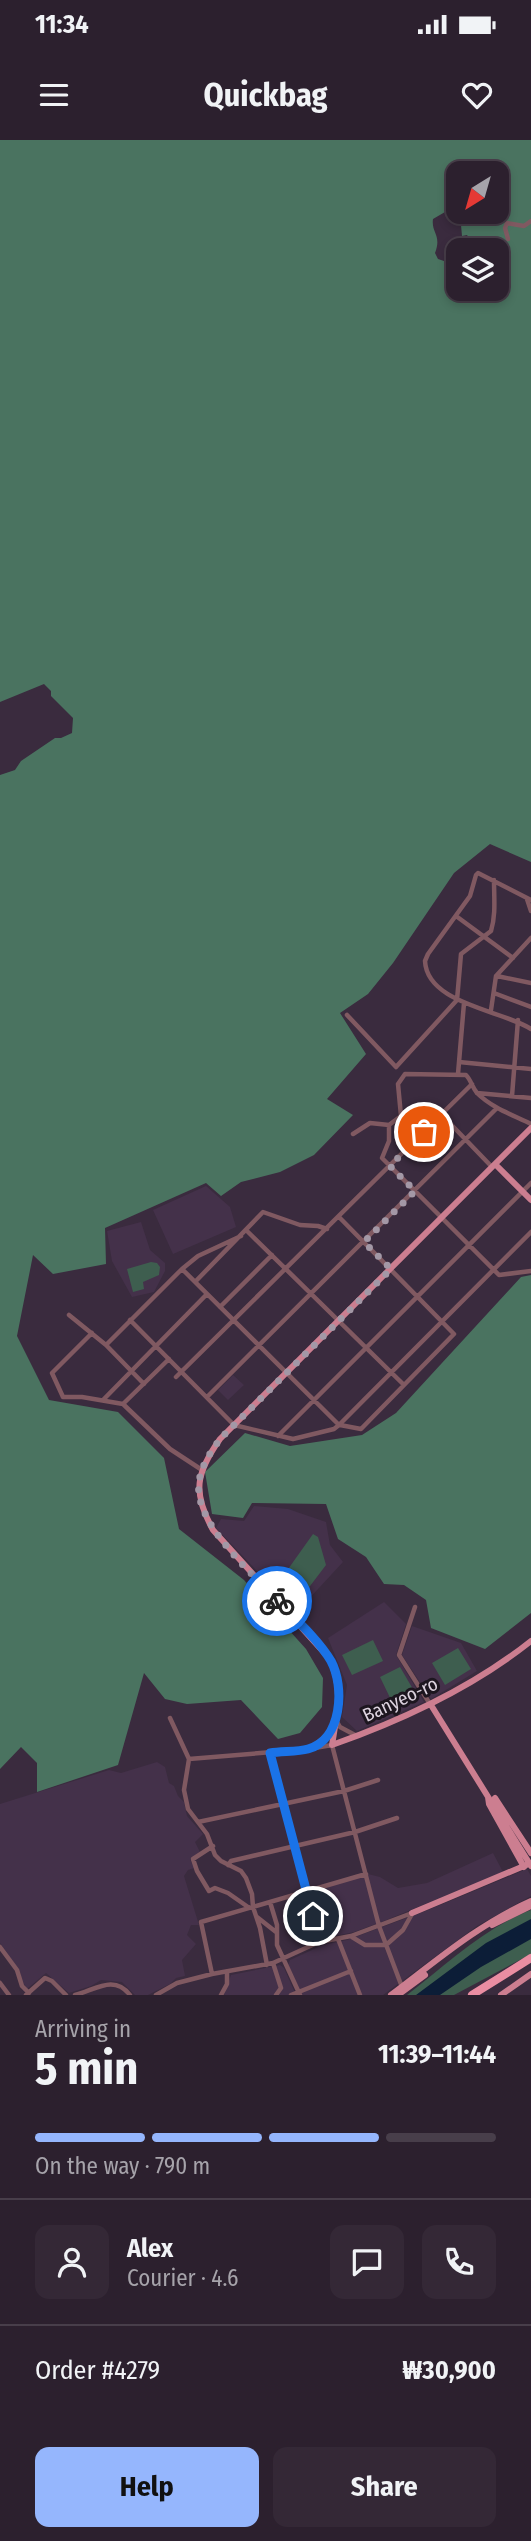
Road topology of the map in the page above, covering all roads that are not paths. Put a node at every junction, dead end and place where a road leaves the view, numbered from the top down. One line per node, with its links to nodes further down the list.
1 (531, 221): 2 (street)
2 (508, 238)
3 (494, 880): 4 (street); 6 (street); 7 (street)
4 (529, 899): 5 (street)
5 (531, 911)
6 (456, 916): 7 (street); 13 (street)
7 (485, 936): 9 (street); 13 (street)
8 (531, 938): 9 (street)
9 (513, 958): 10 (street)
10 (496, 976): 11 (street); 12 (street)
11 (531, 983)
12 (494, 993): 15 (street); 16 (street)
13 (457, 1000): 14 (street); 17 (street)
14 (464, 1003): 16 (street); 20 (street)
15 (531, 1007)
16 (491, 1010): 18 (street)
17 (347, 1015)
18 (518, 1020): 19 (street); 21 (street)
19 (531, 1029)
20 (459, 1062): 21 (street); 23 (street)
21 (514, 1067): 22 (street); 26 (street)
22 (531, 1069)
23 (458, 1073): 24 (street); 30 (street)
24 (472, 1084): 25 (street); 29 (street)
25 (477, 1093): 26 (street); 28 (street)
26 (512, 1096): 27 (street)
27 (531, 1098)
28 (497, 1108): 31 (street); 33 (street)
29 (442, 1115): 33 (street); 35 (street)
30 (389, 1125): 32 (street); 35 (street)
31 (531, 1126): 34 (main road)
32 (353, 1134)
33 (466, 1140): 34 (street); 37 (street)
34 (494, 1165): 38 (main road); 41 (main road)
35 (390, 1166): 37 (street); 40 (street)
36 (531, 1183): 38 (street)
37 (415, 1191): 41 (street); 46 (street)
38 (522, 1191): 39 (main road); 47 (street)
39 (531, 1200)
40 (339, 1217): 42 (street); 46 (street)
41 (442, 1218): 47 (street); 51 (main road)
42 (327, 1229): 43 (street); 49 (street)
43 (246, 1230): 45 (street); 48 (street)
44 (531, 1232): 52 (street)
45 (241, 1236): 50 (street); 54 (street)
46 (364, 1242): 51 (street); 56 (street)
47 (468, 1245): 52 (street); 57 (street)
48 (272, 1255): 49 (street); 58 (street)
49 (285, 1268): 56 (street); 61 (street)
50 (182, 1269): 54 (street); 60 (street)
51 (391, 1269): 57 (street); 62 (main road)
52 (494, 1270): 53 (street); 63 (street)
53 (531, 1271)
54 (195, 1282): 55 (street)
55 (207, 1294): 58 (street); 66 (street)
56 (311, 1294): 62 (street); 67 (street)
57 (418, 1296): 63 (street); 68 (street)
58 (220, 1307): 61 (street)
59 (69, 1315): 64 (street)
60 (130, 1320): 65 (street); 66 (street)
61 (233, 1320): 67 (street); 71 (street)
62 (338, 1320): 68 (street); 73 (main road)
63 (442, 1321): 72 (street); 76 (street)
64 (92, 1333): 65 (street); 78 (street)
65 (106, 1345): 70 (street)
66 (156, 1346): 69 (street); 70 (street)
67 (258, 1346): 73 (street); 77 (street)
68 (366, 1348): 72 (street); 79 (street)
69 (169, 1359): 71 (street); 75 (street)
70 (131, 1370): 75 (street); 78 (street)
71 (181, 1372): 74 (street); 77 (street)
72 (391, 1372): 76 (street); 82 (street)
73 (286, 1373): 79 (street); 81 (main road)
74 (176, 1377)
75 (144, 1384): 80 (street)
76 (403, 1384): 82 (street)
77 (207, 1397): 81 (street)
78 (103, 1400): 80 (street)
79 (313, 1400): 82 (street); 83 (street)
80 (123, 1404): 84 (street)
81 (234, 1425): 83 (street); 84 (main road)
82 (339, 1425): 83 (street)
83 (278, 1436)
84 (202, 1470): 89 (main road)
85 (415, 1607): 87 (street)
86 (531, 1641): 87 (main road, Banyeo-ro)
87 (431, 1705): 90 (main road, Banyeo-ro); 97 (main road)
88 (170, 1718): 94 (street)
89 (336, 1720): 90 (street); 91 (main road); 92 (street)
90 (360, 1735): 91 (main road, Banyeo-ro)
91 (332, 1745): 92 (street, Banyeo-ro); 96 (street)
92 (309, 1749): 93 (street, Banyeo-ro)
93 (270, 1753): 94 (street, Banyeo-ro); 98 (street)
94 (189, 1759): 100 (street)
95 (377, 1780): 96 (street)
96 (344, 1791): 98 (street); 101 (street)
97 (489, 1796): 104 (main road); 106 (main road)
98 (283, 1803): 100 (street); 103 (street)
99 (397, 1818): 101 (street)
100 (198, 1822): 102 (street)
101 (355, 1832): 103 (street); 107 (street)
102 (213, 1846): 105 (street); 111 (street)
103 (294, 1846): 105 (street); 108 (street)
104 (531, 1853)
105 (228, 1865): 111 (street)
106 (528, 1865): 112 (main road)
107 (366, 1874): 108 (street); 114 (street)
108 (306, 1891): 109 (street); 118 (street)
109 (270, 1902): 111 (street); 115 (street)
110 (531, 1904): 130 (main road); 143 (main road)
111 (251, 1907): 113 (street); 127 (street)
112 (412, 1913): 114 (street); 119 (street)
113 (256, 1916): 115 (street); 124 (street)
114 (379, 1926): 116 (street); 119 (street)
115 (276, 1931): 122 (street)
116 (351, 1936): 117 (street); 119 (street)
117 (338, 1939): 118 (street); 125 (street)
118 (319, 1941): 122 (street)
119 (386, 1945): 130 (street)
120 (0, 1947): 131 (street)
121 (531, 1958): 144 (highway)
122 (284, 1959): 124 (street); 132 (street)
123 (531, 1963): 145 (highway)
124 (270, 1964): 126 (street); 139 (street)
125 (351, 1971): 132 (street); 141 (street)
126 (227, 1973): 127 (street); 138 (street)
127 (212, 1974): 137 (street)
128 (531, 1974): 146 (main road)
129 (0, 1983): 133 (street)
130 (402, 1986): 142 (main road)
131 (27, 1994): 134 (street)
132 (299, 1994): 140 (street)
133 (9, 1995)
134 (66, 1995)
135 (75, 1995): 136 (street)
136 (130, 1995)
137 (156, 1995)
138 (221, 1995)
139 (276, 1995)
140 (291, 1995)
141 (360, 1995)
142 (391, 1995)
143 (398, 1995)
144 (472, 1995)
145 (480, 1995)
146 (501, 1995)

